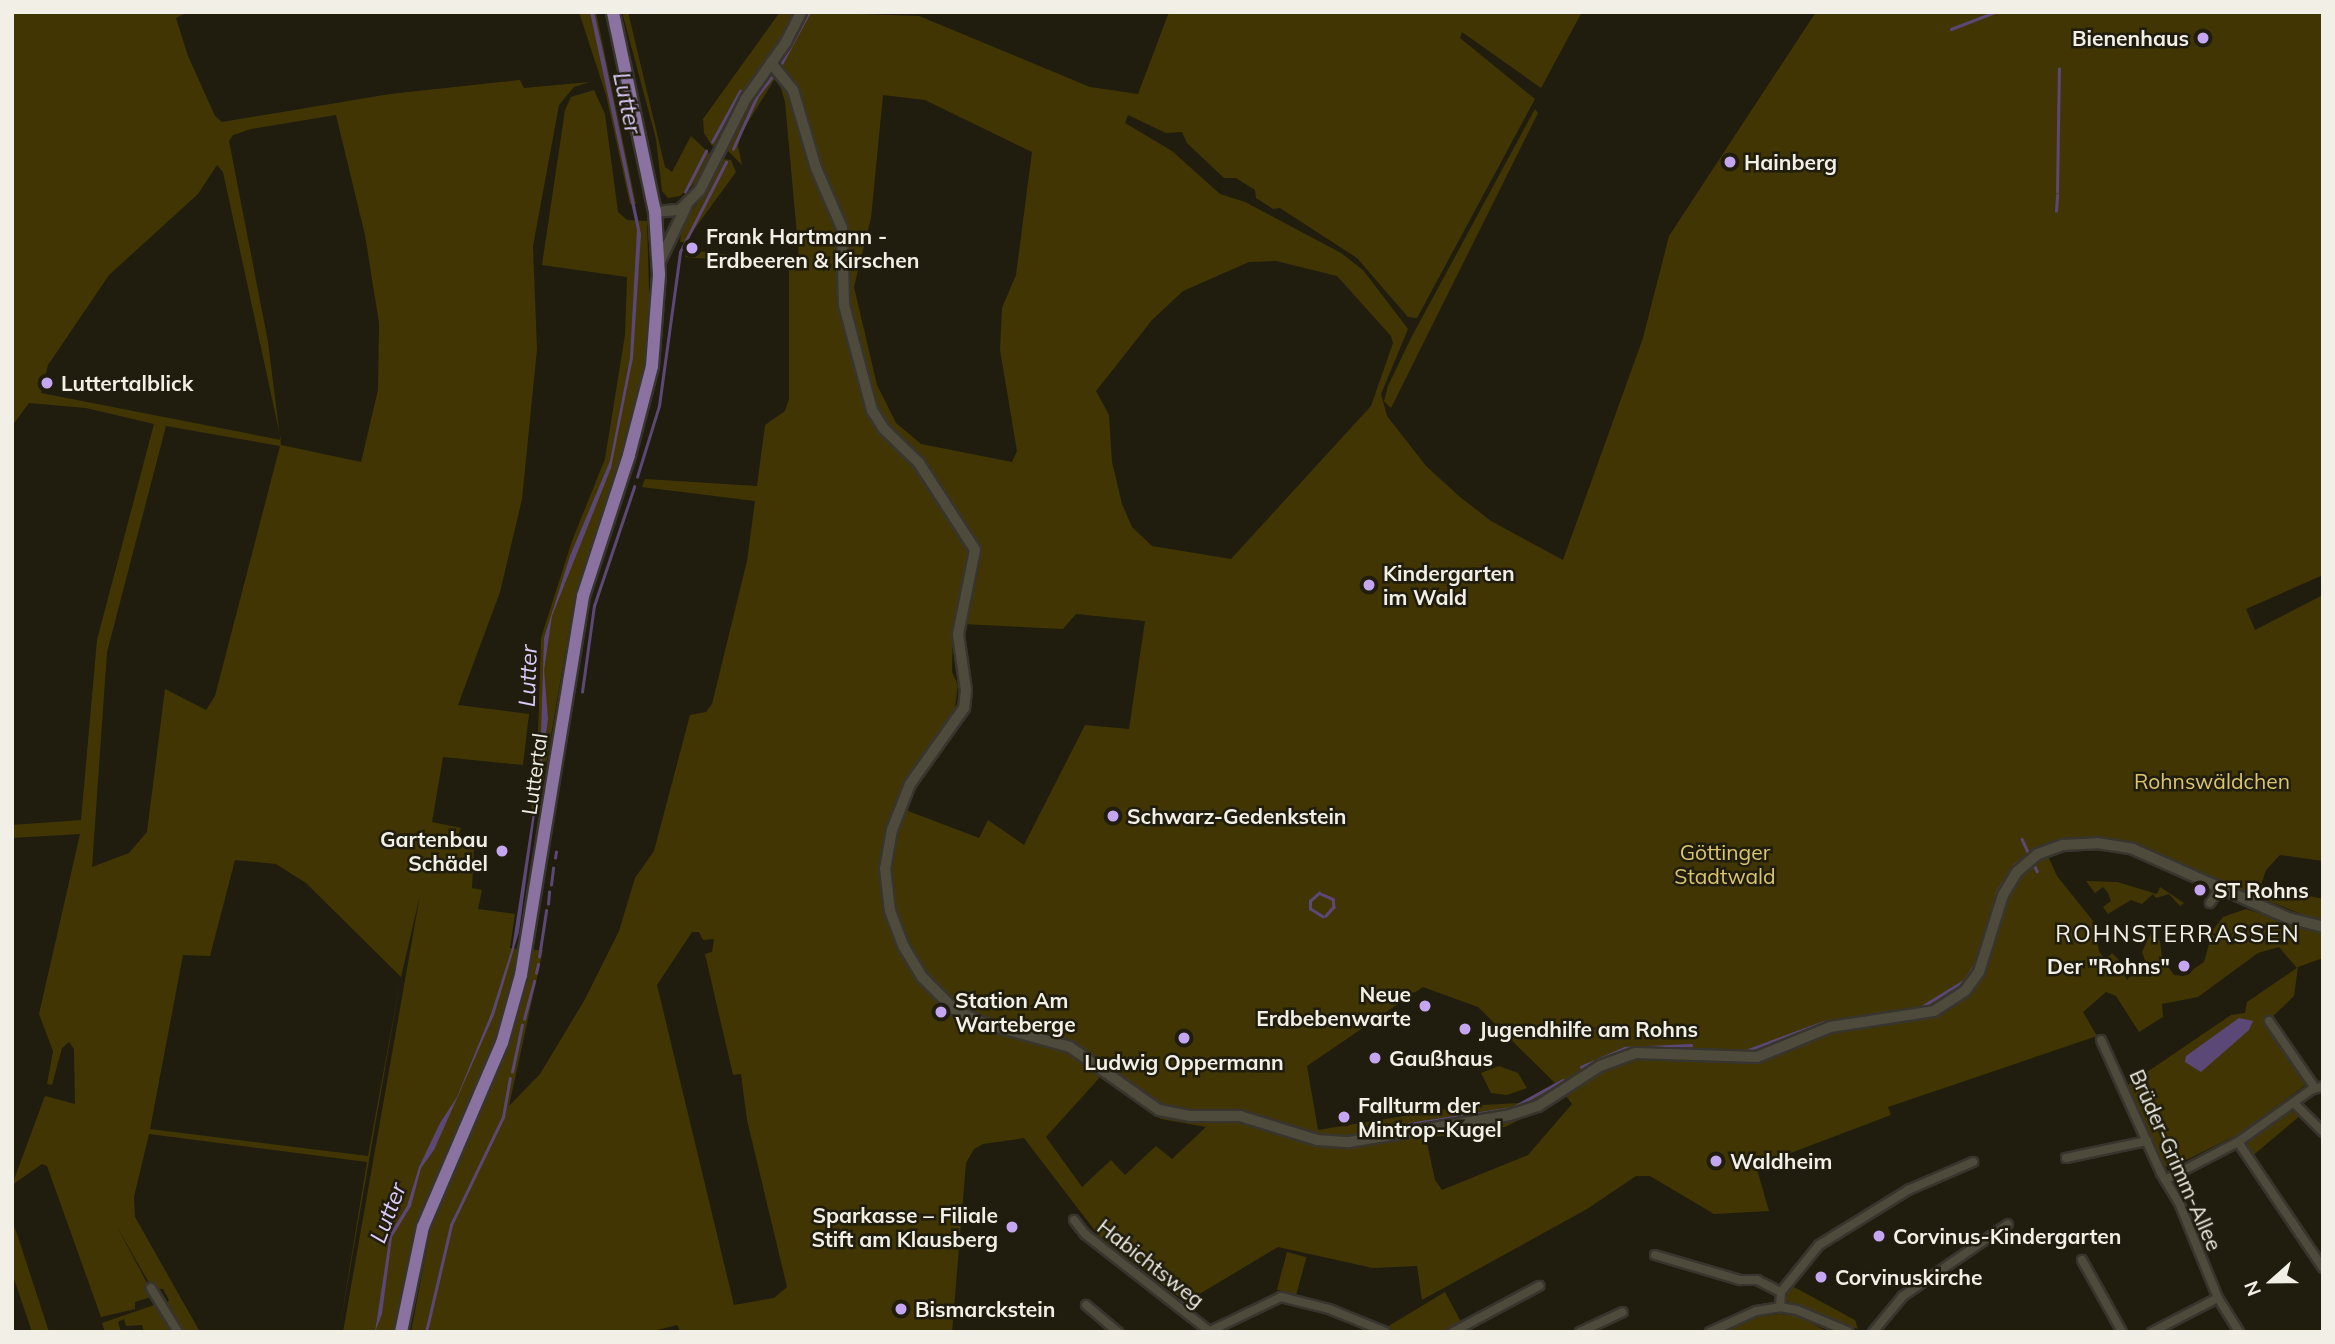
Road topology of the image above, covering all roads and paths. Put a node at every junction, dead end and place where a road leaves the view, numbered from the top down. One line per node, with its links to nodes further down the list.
1 (613, 12): 5 (main road, Luttertal)
2 (801, 12): 3 (street)
3 (771, 63): 4 (street); 7 (street)
4 (689, 203): 5 (street); 6 (street)
5 (655, 212): 6 (main road, Luttertal)
6 (659, 263): 34 (main road, Luttertal)
7 (2221, 886): 8 (street); 9 (street)
8 (2210, 903)
9 (2323, 927)
10 (2269, 1021): 12 (street)
11 (2101, 1040): 15 (street, Brüder-Grimm-Allee)
12 (2319, 1087): 13 (street)
13 (2295, 1104): 14 (street); 16 (street)
14 (2323, 1132)
15 (2147, 1141): 17 (street); 19 (street, Brüder-Grimm-Allee)
16 (2238, 1142): 19 (street); 24 (street)
17 (2066, 1158)
18 (1973, 1162): 27 (street)
19 (2165, 1180): 28 (street, Brüder-Grimm-Allee)
20 (1074, 1220): 32 (street, Habichtsweg)
21 (2008, 1224): 41 (street)
22 (1655, 1255): 27 (street)
23 (2082, 1260): 42 (street)
24 (2323, 1268)
25 (1539, 1286): 37 (street)
26 (150, 1288): 33 (street)
27 (1781, 1292): 30 (street)
28 (2218, 1298): 43 (street); 44 (street, Brüder-Grimm-Allee)
29 (1086, 1305): 35 (street)
30 (1780, 1307): 39 (street); 40 (street)
31 (1623, 1312): 38 (street)
32 (1208, 1331): 36 (street)
33 (178, 1332)
34 (401, 1332)
35 (1118, 1332)
36 (1386, 1332)
37 (1453, 1332)
38 (1580, 1332)
39 (1710, 1332)
40 (1849, 1332)
41 (1873, 1332)
42 (2122, 1332)
43 (2152, 1332)
44 (2239, 1332)

